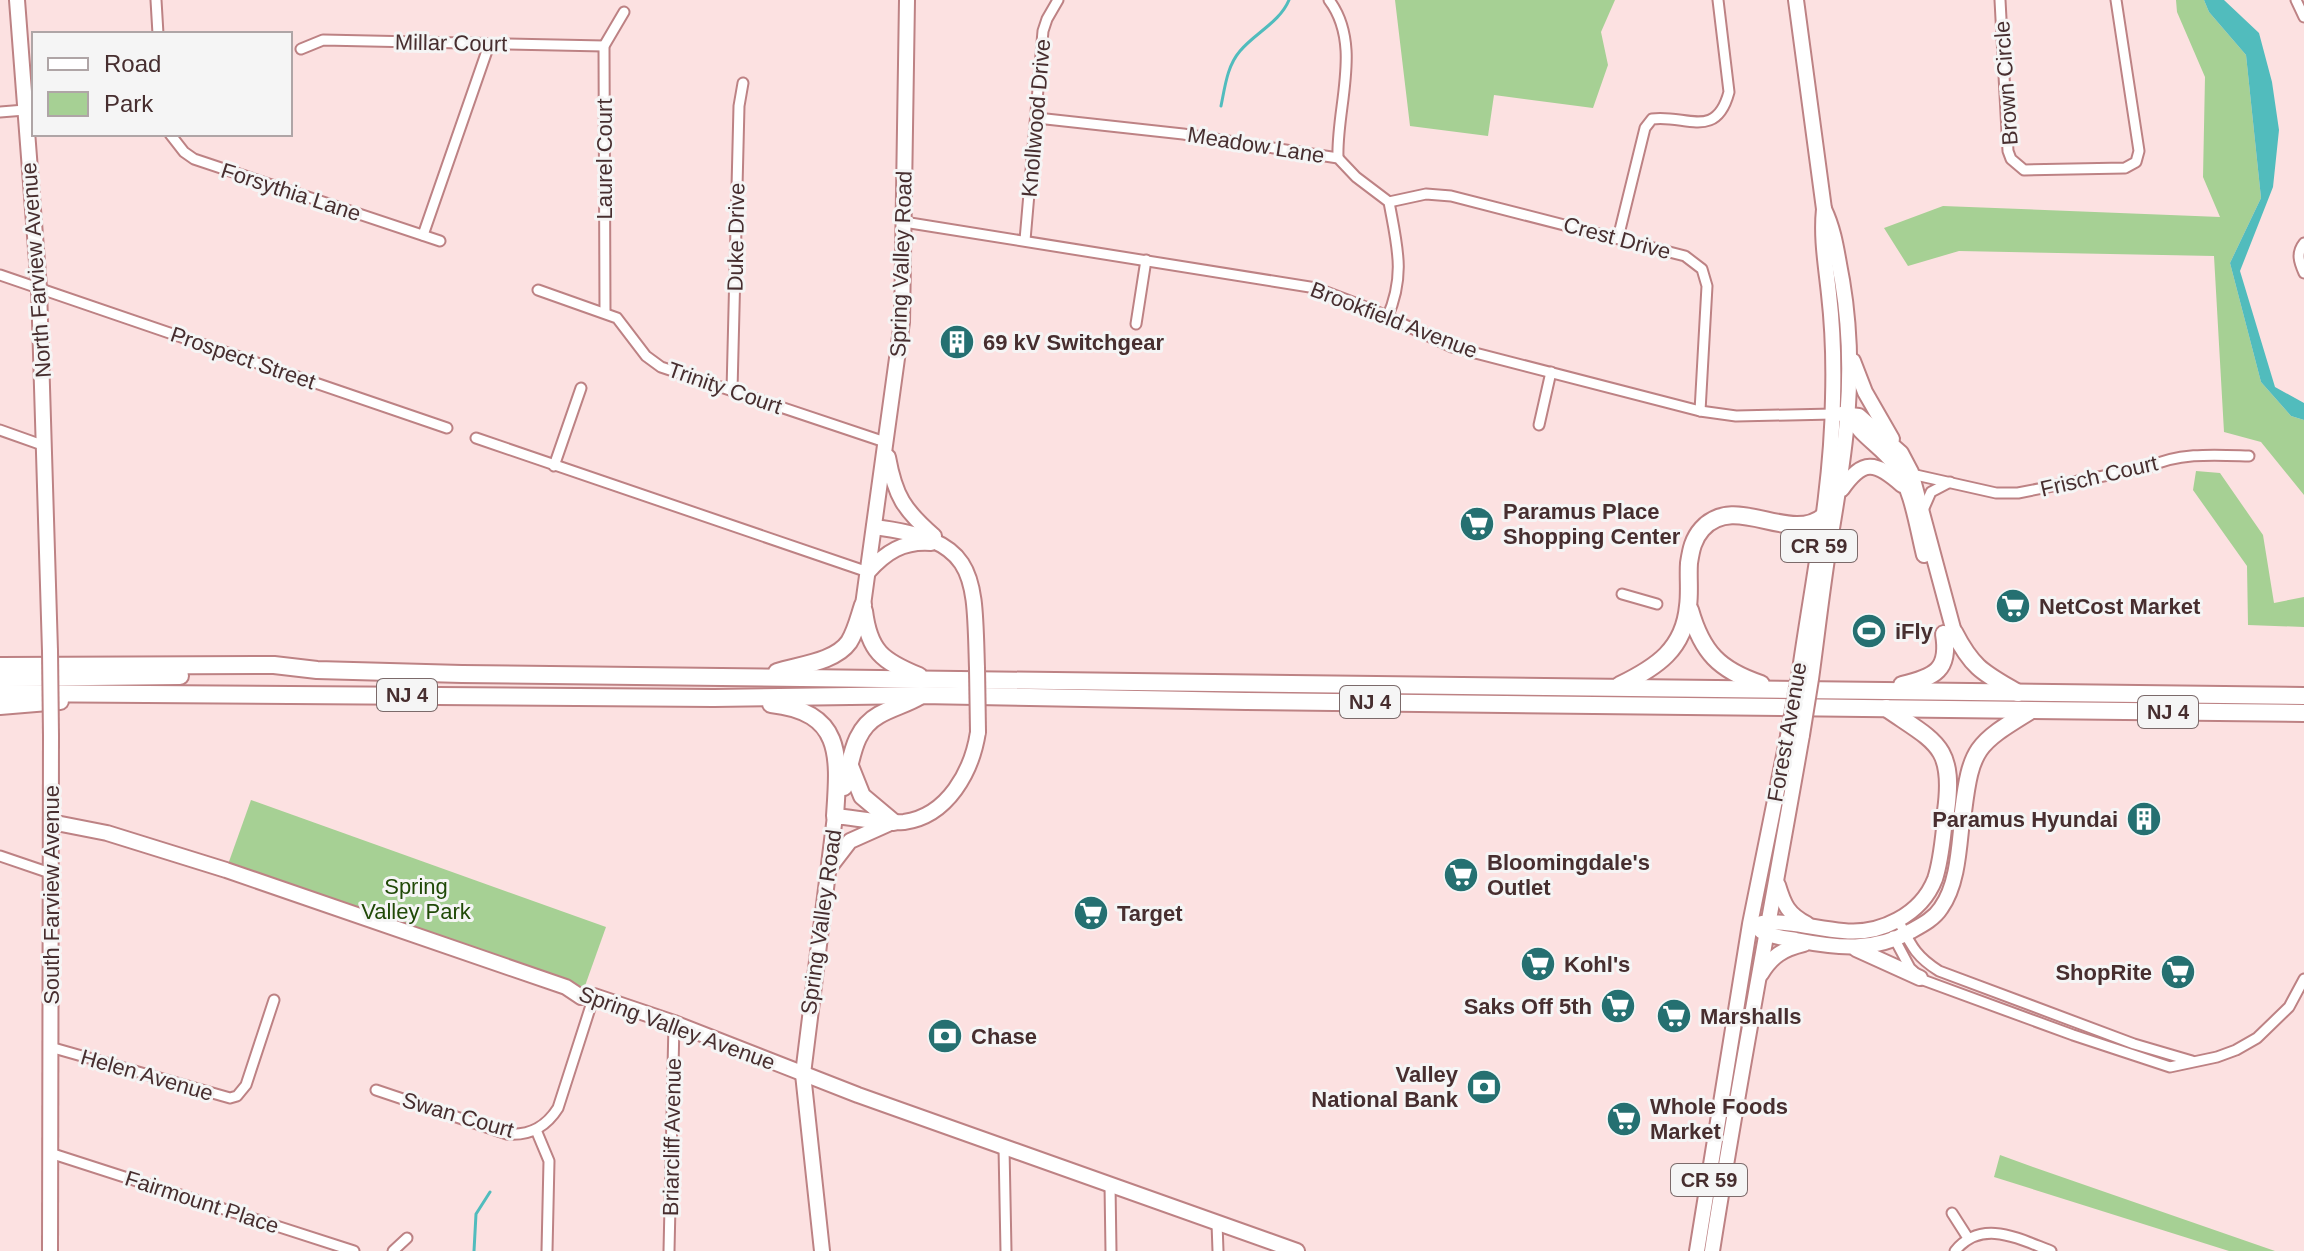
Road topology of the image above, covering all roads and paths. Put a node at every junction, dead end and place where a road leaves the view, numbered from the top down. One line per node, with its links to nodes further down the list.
1 (17, 0): 18 (street, North Farview Avenue)
2 (156, 0): 13 (street)
3 (907, 0): 25 (street, Spring Valley Road)
4 (1058, 0): 20 (street, Knollwood Drive)
5 (1329, 0): 22 (street)
6 (1718, 0): 27 (street)
7 (1796, 0): 24 (street, Forest Avenue / CR 59)
8 (2000, 0): 9 (street, Brown Circle)
9 (2116, 0)
10 (2296, 0): 12 (street)
11 (624, 12): 15 (street)
12 (2304, 17)
13 (158, 32)
14 (489, 45): 15 (street, Millar Court); 16 (street, Millar Court); 26 (street)
15 (604, 46): 36 (street, Laurel Court)
16 (301, 49)
17 (743, 83): 42 (street, Duke Drive)
18 (25, 110): 19 (street); 34 (street, North Farview Avenue)
19 (0, 112)
20 (1037, 118): 22 (street, Meadow Lane); 28 (street, Knollwood Drive)
21 (172, 136): 26 (street, Forsythia Lane)
22 (1338, 158): 23 (street, Meadow Lane)
23 (1389, 202): 27 (street, Crest Drive); 37 (street)
24 (1824, 209): 39 (street, Forest Avenue / CR 59); 44 (street, Forest Avenue / CR 59)
25 (904, 222): 28 (street, Brookfield Avenue); 50 (street, Spring Valley Road)
26 (423, 235): 29 (street, Forsythia Lane)
27 (1618, 238): 43 (street, Crest Drive)
28 (1025, 240): 31 (street, Brookfield Avenue)
29 (440, 241)
30 (2304, 243): 32 (street)
31 (1146, 260): 37 (street, Brookfield Avenue); 38 (street)
32 (2304, 273)
33 (0, 275): 34 (street, Prospect Street)
34 (39, 288): 47 (street, Prospect Street); 51 (street, North Farview Avenue)
35 (538, 290): 36 (street, Trinity Court)
36 (605, 312): 42 (street, Trinity Court)
37 (1387, 318): 40 (street, Brookfield Avenue)
38 (1136, 324)
39 (1849, 344): 45 (street, Forest Avenue / CR 59); 52 (street)
40 (1551, 372): 43 (street, Brookfield Avenue); 46 (street)
41 (581, 388): 54 (street)
42 (732, 391): 50 (street, Trinity Court)
43 (1700, 411): 44 (street, Brookfield Avenue)
44 (1833, 414): 45 (street); 59 (street, Forest Avenue / CR 59)
45 (1848, 415): 52 (street); 55 (street); 57 (street, Forest Avenue / CR 59)
46 (1539, 425)
47 (447, 428)
48 (0, 430): 51 (street)
49 (476, 438): 54 (street)
50 (885, 442): 61 (street, Spring Valley Road); 63 (street, Spring Valley Road)
51 (45, 446): 62 (street, North Farview Avenue)
52 (1901, 453): 55 (street)
53 (2249, 456): 56 (street, Frisch Court)
54 (554, 466): 65 (street)
55 (1905, 478): 56 (street, Frisch Court); 57 (street); 58 (street); 70 (street)
56 (1950, 482): 58 (street)
57 (1839, 493): 75 (street, Forest Avenue / CR 59)
58 (1923, 512): 70 (street)
59 (1824, 516): 60 (highway); 64 (street, Forest Avenue / CR 59)
60 (1802, 526): 64 (highway); 69 (highway)
61 (874, 527): 63 (street); 65 (street, Spring Valley Road)
62 (48, 540): 93 (street, South Farview Avenue, bridge)
63 (943, 544): 65 (street); 94 (street, Spring Valley Road, bridge)
64 (1817, 554): 75 (street, Forest Avenue / CR 59)
65 (868, 572): 68 (street, Spring Valley Road)
66 (1622, 594): 67 (street)
67 (1657, 604)
68 (863, 605): 74 (highway); 76 (highway)
69 (1689, 605): 77 (highway); 78 (highway)
70 (1949, 633): 79 (highway); 81 (highway)
71 (0, 666): 72 (highway)
72 (317, 670): 73 (highway, NJ 4); 74 (highway, NJ 4)
73 (0, 678)
74 (756, 678): 76 (highway, NJ 4)
75 (1805, 678): 89 (street, Forest Avenue / CR 59, bridge)
76 (923, 687): 77 (highway, NJ 4); 84 (highway, NJ 4); 86 (highway, NJ 4); 90 (highway)
77 (1615, 687): 78 (highway, NJ 4)
78 (1773, 689): 79 (highway, NJ 4)
79 (1880, 691): 81 (highway, NJ 4)
80 (0, 693): 82 (highway, NJ 4)
81 (2020, 693): 83 (highway, NJ 4)
82 (101, 695): 84 (highway, NJ 4); 85 (highway)
83 (2304, 696)
84 (714, 698): 92 (highway)
85 (0, 706)
86 (1886, 708): 87 (highway, NJ 4); 91 (highway)
87 (2032, 710): 88 (highway, NJ 4); 91 (highway)
88 (2304, 713)
89 (1795, 736): 98 (street, Forest Avenue / CR 59); 100 (street, Forest Avenue / CR 59)
90 (850, 766): 92 (highway); 94 (highway)
91 (1954, 812): 99 (street); 103 (street)
92 (835, 816): 94 (street, Spring Valley Road); 97 (street, Spring Valley Road)
93 (51, 822): 96 (street, South Farview Avenue); 109 (street, Spring Valley Avenue)
94 (893, 822): 97 (street)
95 (0, 856): 96 (street)
96 (50, 873): 112 (street, South Farview Avenue)
97 (826, 875): 114 (street, Spring Valley Road)
98 (1777, 880): 101 (street, Forest Avenue / CR 59); 102 (street)
99 (1893, 923): 102 (street); 103 (street)
100 (1750, 924): 101 (street); 134 (street, Forest Avenue / CR 59)
101 (1768, 928): 102 (street); 104 (street); 108 (street, Forest Avenue / CR 59)
102 (1814, 928)
103 (1900, 937): 105 (street); 106 (street); 113 (street)
104 (1808, 943): 105 (street); 108 (street)
105 (1852, 947): 106 (street)
106 (1920, 978): 113 (street)
107 (2304, 979): 113 (street)
108 (1756, 982): 135 (street, Forest Avenue / CR 59)
109 (594, 996): 111 (street, Spring Valley Avenue); 116 (street, Swan Court)
110 (274, 1000): 112 (street, Helen Avenue)
111 (674, 1023): 114 (street, Spring Valley Avenue); 128 (street, Briarcliff Avenue)
112 (50, 1047): 118 (street, South Farview Avenue)
113 (2199, 1061)
114 (803, 1074): 117 (street, Spring Valley Avenue); 129 (street, Spring Valley Road)
115 (376, 1090): 116 (street, Swan Court)
116 (536, 1130): 127 (street)
117 (1004, 1147): 119 (street, Spring Valley Avenue); 130 (street)
118 (50, 1153): 124 (street, South Farview Avenue); 125 (street, Fairmount Place)
119 (1110, 1185): 121 (street, Spring Valley Avenue); 131 (street)
120 (1952, 1213): 123 (street)
121 (1217, 1223): 132 (street); 133 (street, Spring Valley Avenue)
122 (407, 1238): 126 (street)
123 (1968, 1238): 136 (street); 137 (street)
124 (50, 1251)
125 (354, 1251)
126 (393, 1251)
127 (547, 1251)
128 (669, 1251)
129 (822, 1251)
130 (1006, 1251)
131 (1111, 1251)
132 (1218, 1251)
133 (1297, 1251)
134 (1697, 1251)
135 (1712, 1251)
136 (1955, 1251)
137 (2051, 1251)

